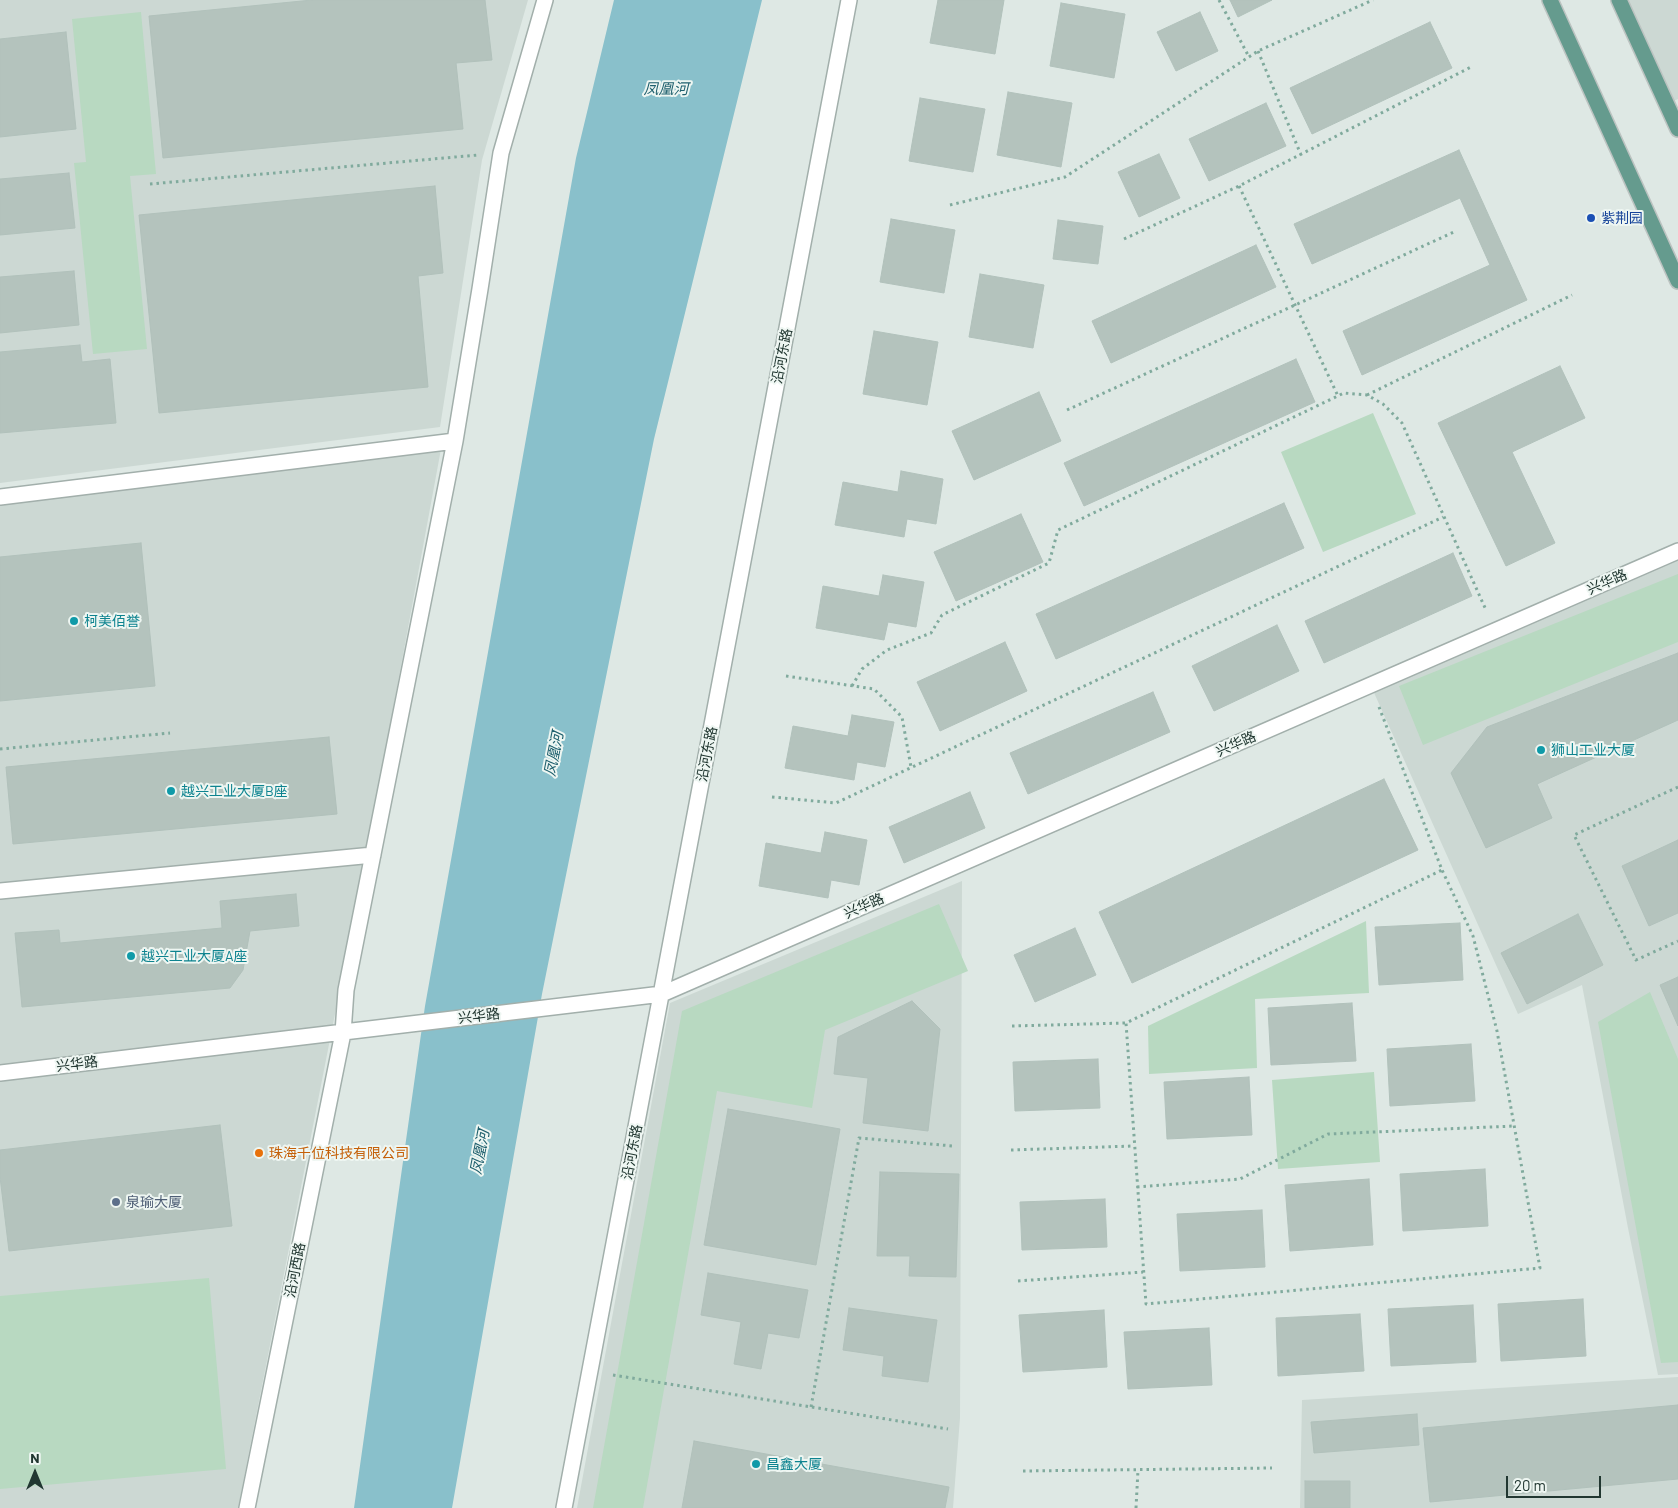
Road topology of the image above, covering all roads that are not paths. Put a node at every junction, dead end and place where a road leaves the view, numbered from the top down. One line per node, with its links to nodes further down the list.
1 (545, 0): 7 (street, 沿河西路)
2 (849, 0): 12 (street, 沿河东路)
3 (1550, 0): 6 (main road)
4 (1619, 0): 5 (main road)
5 (1678, 129)
6 (1678, 281)
7 (454, 441): 8 (street); 10 (street, 沿河西路)
8 (0, 497)
9 (1678, 551): 12 (street, 兴华路)
10 (373, 855): 11 (street); 13 (street, 沿河西路)
11 (0, 891)
12 (662, 994): 13 (street, 兴华路); 16 (street, 沿河东路)
13 (343, 1032): 14 (street, 兴华路); 15 (street, 沿河西路)
14 (0, 1074)
15 (247, 1508)
16 (564, 1508)

